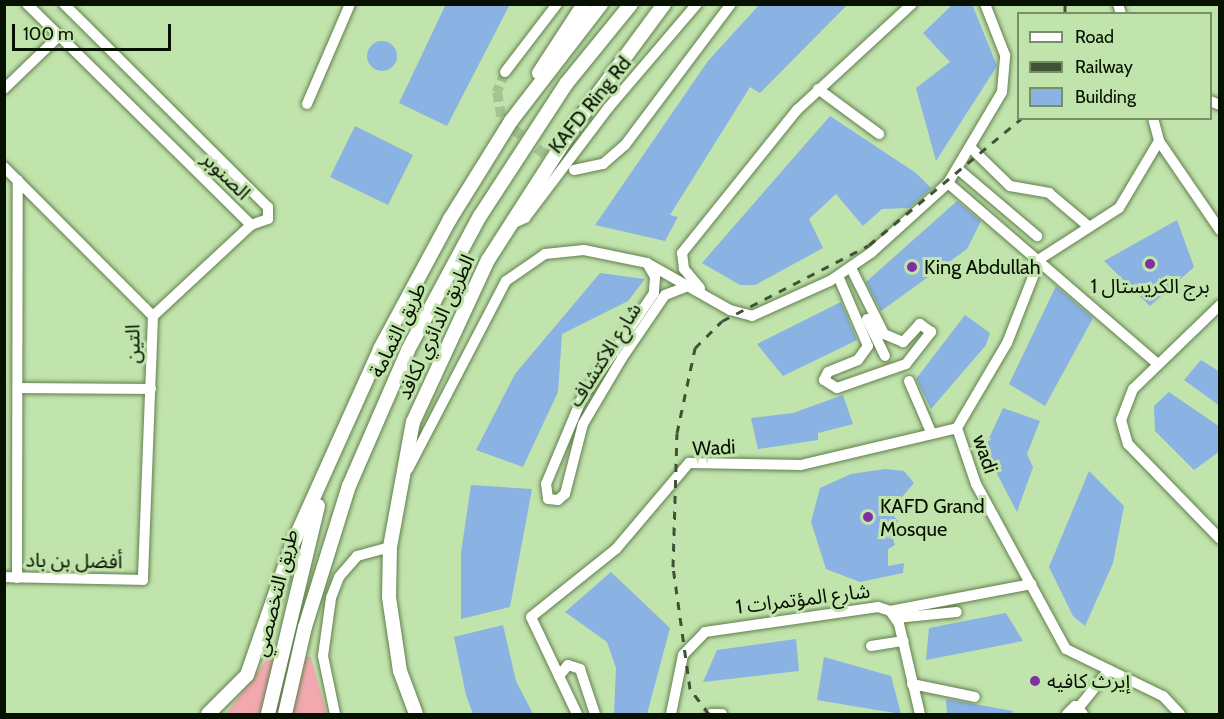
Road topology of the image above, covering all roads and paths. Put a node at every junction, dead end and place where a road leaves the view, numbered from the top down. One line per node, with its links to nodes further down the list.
1 (27, 4): 13 (street, الصنوبر)
2 (64, 4): 28 (street, الصنوبر)
3 (350, 4): 17 (street)
4 (558, 4): 14 (street)
5 (584, 4): 18 (main road, طريق الثمامة)
6 (601, 4): 18 (main road, طريق الثمامة)
7 (631, 4): 70 (main road, طريق الثمامة)
8 (664, 4): 29 (main road, الطريق الدائري لكافد)
9 (697, 4): 29 (street, KAFD Ring Rd)
10 (731, 4): 25 (street)
11 (912, 4): 16 (street)
12 (986, 4): 22 (street)
13 (58, 37): 15 (street); 28 (street, الصنوبر)
14 (505, 72)
15 (4, 90)
16 (818, 90): 20 (street); 37 (street)
17 (307, 104)
18 (511, 120): 51 (main road, طريق الثمامة)
19 (1154, 120): 21 (street)
20 (879, 134)
21 (1159, 141): 30 (street); 31 (street)
22 (970, 147): 24 (street); 30 (street)
23 (4, 167): 26 (street, التين)
24 (958, 169): 27 (street); 32 (street)
25 (574, 170)
26 (18, 180): 39 (street, التين); 47 (street)
27 (948, 183): 33 (street); 35 (street)
28 (250, 225): 39 (street)
29 (510, 226): 52 (main road, الطريق الدائري لكافد)
30 (1088, 226): 33 (street)
31 (1220, 230)
32 (1037, 236)
33 (1041, 259): 44 (street); 49 (street, wadi)
34 (647, 263): 36 (street); 36 (street, شارع الاكتشاف); 52 (street)
35 (844, 272): 37 (street); 40 (street); 42 (street); 43 (street)
36 (689, 286): 37 (street)
37 (708, 296)
38 (1220, 304): 44 (street)
39 (153, 316): 48 (street, التين)
40 (907, 340): 41 (street); 41 (street)
41 (915, 353): 45 (street)
42 (885, 356)
43 (858, 360): 45 (street); 45 (street)
44 (1158, 364): 53 (street)
45 (860, 380)
46 (909, 381): 50 (street)
47 (18, 388): 48 (street); 56 (street)
48 (151, 389): 57 (street, التين)
49 (957, 428): 50 (street, Wadi); 58 (street, wadi)
50 (931, 432): 64 (street, Wadi)
51 (325, 481): 68 (main road); 69 (main road, طريق التخصصي)
52 (400, 489): 54 (main road, الطريق الدائري لكافد)
53 (1220, 539)
54 (390, 547): 71 (street); 72 (main road, الطريق الدائري لكافد)
55 (4, 577): 56 (street, أفضل بن باد)
56 (17, 578): 57 (street, أفضل بن باد)
57 (143, 580)
58 (1031, 584): 60 (street); 63 (street, wadi)
59 (957, 612): 60 (street)
60 (893, 615): 61 (street, شارع المؤتمرات 1); 75 (street, شارع المؤتمرات 1)
61 (904, 641): 62 (street); 65 (street, شارع المؤتمرات 1)
62 (871, 646)
63 (1109, 670): 67 (street); 80 (street, wadi)
64 (559, 676): 73 (street); 74 (street)
65 (912, 684): 66 (street); 78 (street, شارع المؤتمرات 1)
66 (975, 697)
67 (1081, 710): 79 (street)
68 (208, 714)
69 (268, 714)
70 (285, 714)
71 (335, 714)
72 (416, 714)
73 (577, 714)
74 (595, 714)
75 (671, 714)
76 (711, 714): 77 (street)
77 (722, 714)
78 (920, 714)
79 (1067, 714)
80 (1180, 714)

